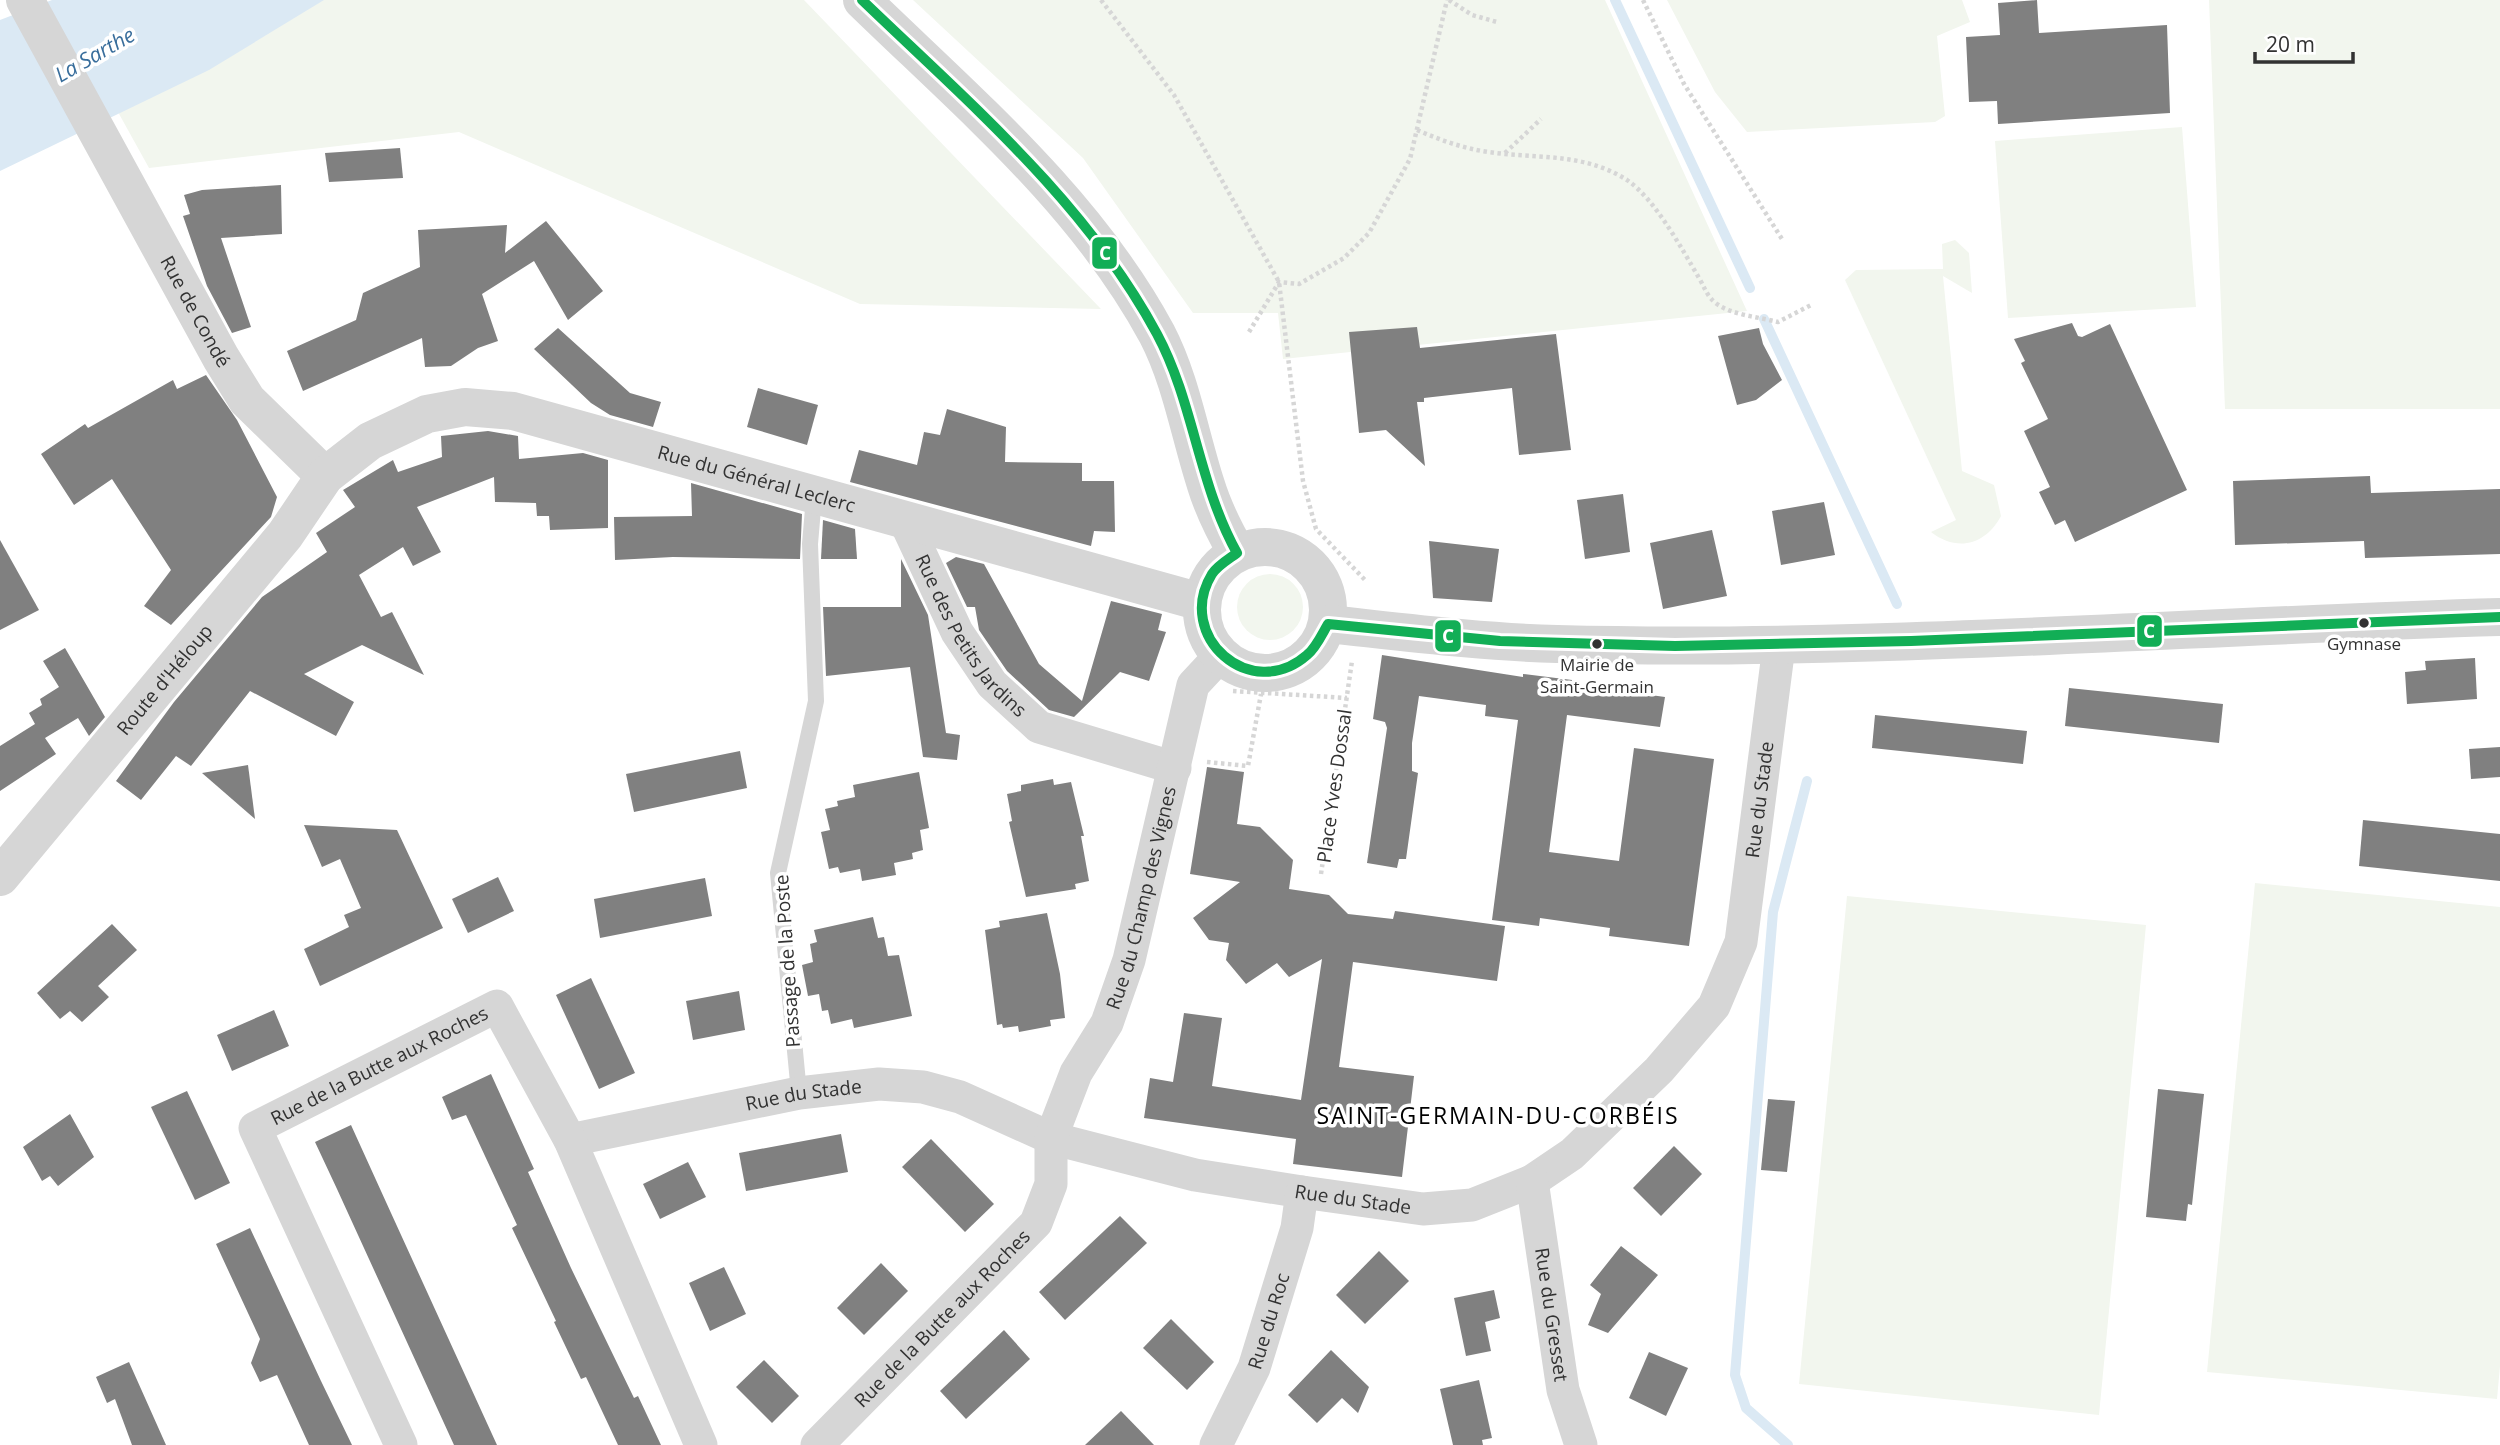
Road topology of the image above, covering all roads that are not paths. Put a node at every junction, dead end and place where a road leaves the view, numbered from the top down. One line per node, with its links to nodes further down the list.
1 (25, 0): 3 (street, Rue de Condé)
2 (862, 0): 6 (street)
3 (325, 476): 4 (street, Rue du Général Leclerc); 13 (street, Route d'Héloup)
4 (814, 497): 5 (street, Rue du Général Leclerc); 14 (lane, Passage de la Poste)
5 (905, 522): 7 (street, Rue du Général Leclerc); 12 (street, Rue des Petits Jardins)
6 (1237, 553): 7 (street); 9 (street)
7 (1202, 602): 11 (street)
8 (2500, 617): 10 (street)
9 (1328, 624): 10 (street); 11 (street)
10 (1779, 646): 17 (street, Rue du Stade)
11 (1211, 666): 12 (street, Rue du Champ des Vignes)
12 (1177, 758): 15 (street, Rue du Champ des Vignes)
13 (0, 877)
14 (799, 1093): 15 (street, Rue du Stade); 16 (street, Rue du Stade)
15 (1051, 1138): 18 (street, Rue du Stade); 21 (street, Rue de la Butte aux Roches)
16 (570, 1140): 19 (street, Rue de la Butte aux Roches); 20 (street, Rue de la Butte aux Roches)
17 (1532, 1181): 18 (street, Rue du Stade); 23 (street, Rue du Gresset)
18 (1303, 1192): 22 (street, Rue du Roc)
19 (401, 1445)
20 (701, 1445)
21 (817, 1445)
22 (1216, 1445)
23 (1581, 1445)

